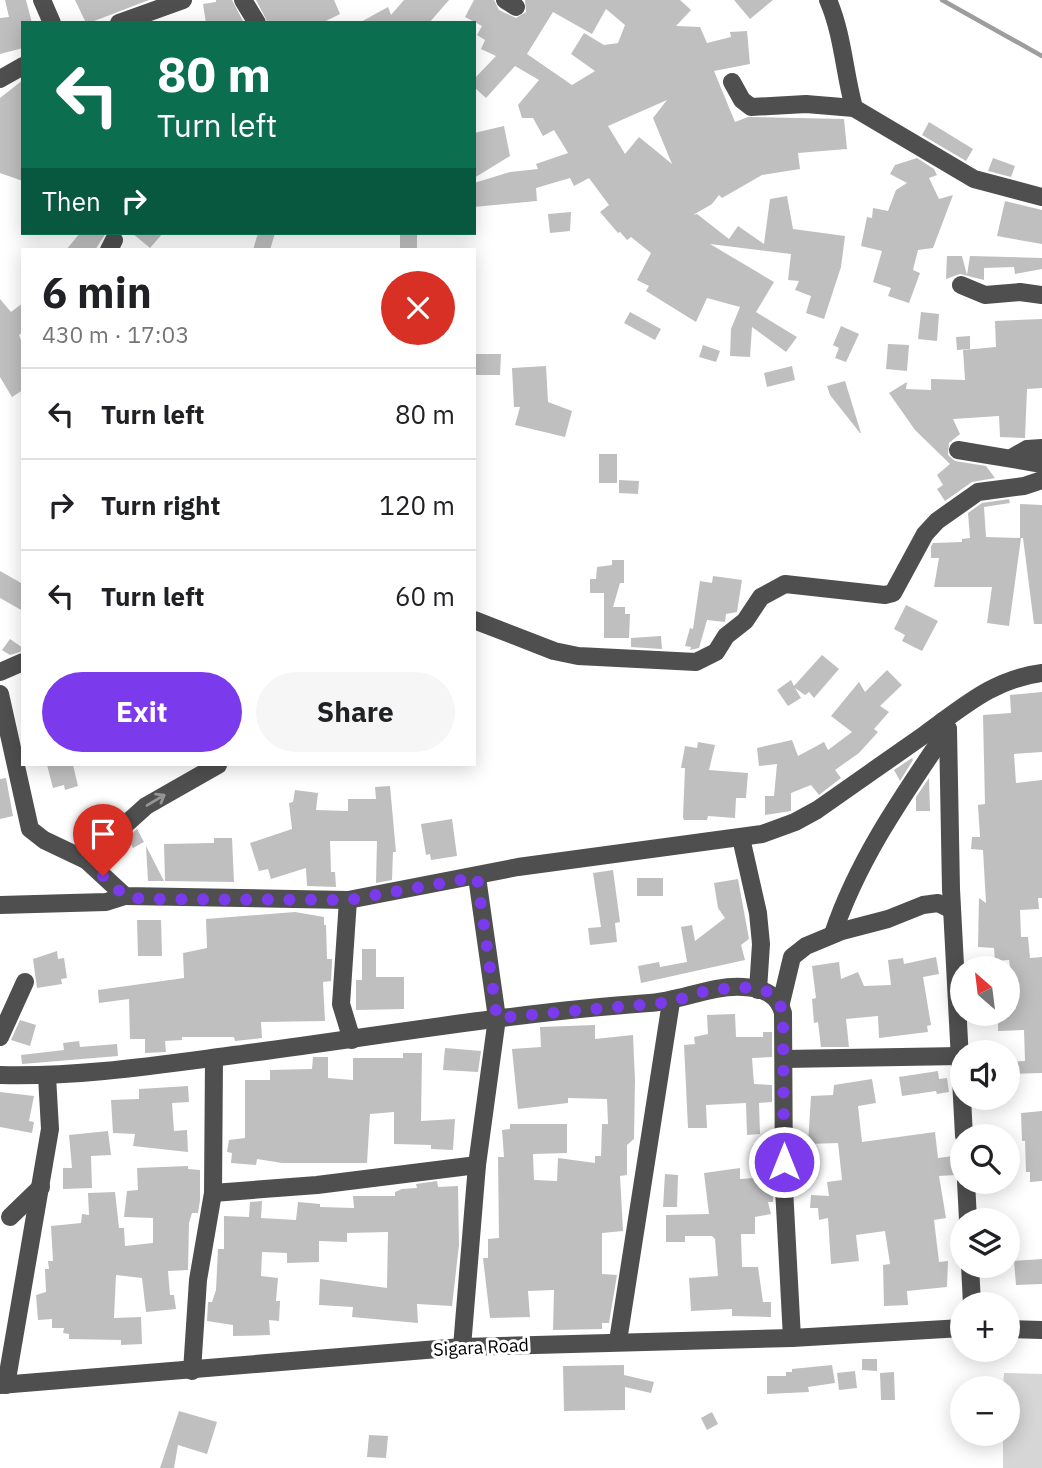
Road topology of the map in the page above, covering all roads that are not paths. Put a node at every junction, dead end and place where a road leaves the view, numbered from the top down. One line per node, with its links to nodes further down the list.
1 (42, 0): 5 (street)
2 (183, 0): 6 (street)
3 (243, 0): 7 (street)
4 (828, 0): 11 (street)
5 (51, 21)
6 (125, 21)
7 (256, 21)
8 (21, 67): 9 (street)
9 (0, 79)
10 (732, 82): 11 (street)
11 (854, 108): 12 (street)
12 (1042, 197)
13 (961, 285): 14 (street)
14 (1042, 295)
15 (1042, 448): 17 (street)
16 (958, 450): 17 (street)
17 (1011, 459): 18 (street)
18 (1042, 464)
19 (1042, 480): 20 (street)
20 (476, 621)
21 (21, 663): 22 (street)
22 (0, 672)
23 (1042, 673): 25 (street)
24 (0, 694): 26 (street)
25 (946, 725): 28 (street); 34 (street); 35 (street)
26 (7, 755): 29 (street)
27 (216, 766): 29 (street, one-way to 27)
28 (741, 838): 30 (street); 37 (street)
29 (86, 860): 31 (street)
30 (477, 877): 32 (street); 40 (street)
31 (125, 896): 32 (street); 33 (street)
32 (348, 900): 42 (street)
33 (0, 905)
34 (952, 910): 35 (street); 43 (street)
35 (833, 934): 39 (street)
36 (25, 982): 41 (street)
37 (758, 990): 38 (street); 39 (street)
38 (671, 1002): 40 (street); 59 (street)
39 (780, 1003): 46 (street)
40 (497, 1018): 42 (street); 49 (street)
41 (0, 1037)
42 (352, 1040): 45 (street)
43 (959, 1040)
44 (950, 1056): 46 (street)
45 (214, 1058): 48 (street); 51 (street)
46 (784, 1059): 58 (street)
47 (0, 1076): 48 (street)
48 (47, 1076): 50 (street)
49 (477, 1165): 51 (street); 60 (street)
50 (41, 1187): 52 (street); 53 (street)
51 (214, 1193): 61 (street)
52 (5, 1217): 53 (street)
53 (34, 1226): 57 (street)
54 (950, 1329): 58 (street, Sigara Road)
55 (1020, 1329): 56 (street)
56 (1042, 1330)
57 (7, 1337): 62 (street)
58 (792, 1338): 59 (street, Sigara Road)
59 (618, 1341): 60 (street, Sigara Road)
60 (462, 1347): 61 (street, Sigara Road)
61 (192, 1371): 62 (street, Sigara Road)
62 (3, 1385)

